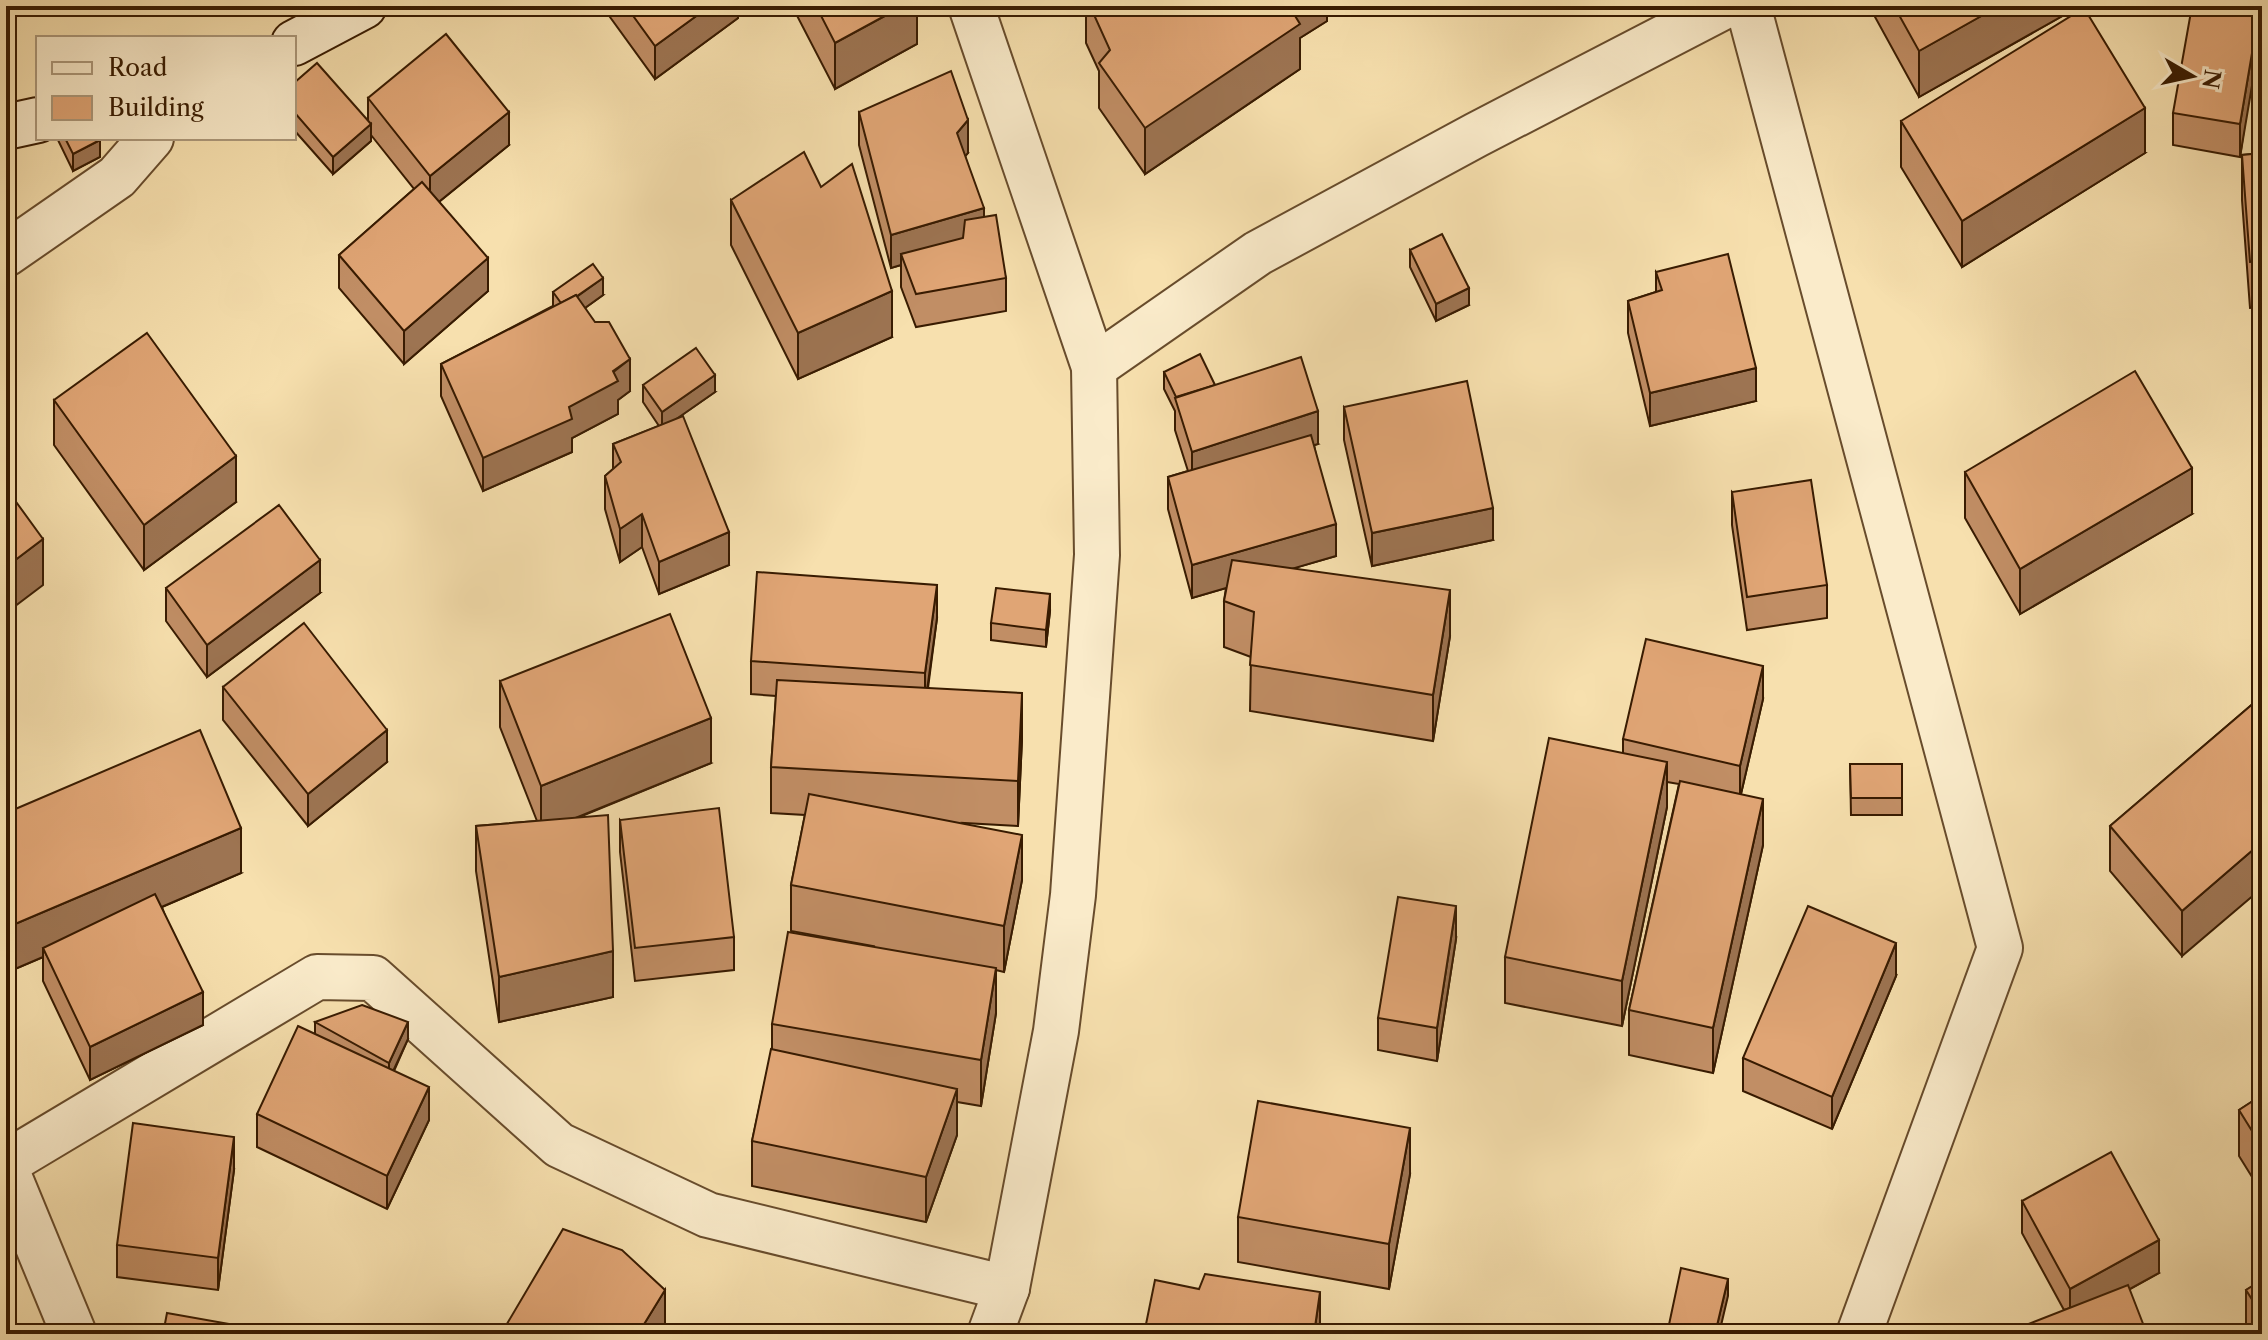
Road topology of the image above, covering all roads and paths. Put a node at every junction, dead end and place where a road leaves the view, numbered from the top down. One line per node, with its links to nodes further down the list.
1 (364, 6): 5 (street)
2 (971, 6): 10 (street)
3 (1725, 6): 10 (street)
4 (1748, 6): 16 (street)
5 (296, 42)
6 (36, 120): 7 (street)
7 (6, 127)
8 (149, 140): 9 (street)
9 (6, 254)
10 (1094, 367): 13 (street)
11 (6, 1163): 13 (street)
12 (6, 1169): 14 (street)
13 (1007, 1288): 15 (street)
14 (74, 1334)
15 (990, 1334)
16 (1859, 1334)

